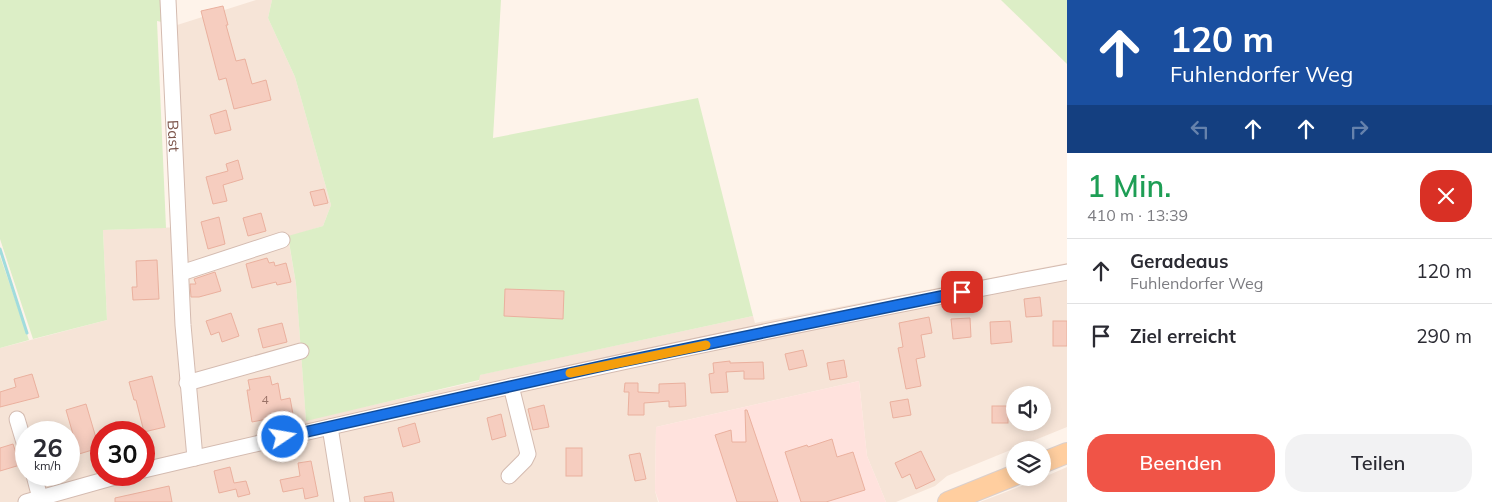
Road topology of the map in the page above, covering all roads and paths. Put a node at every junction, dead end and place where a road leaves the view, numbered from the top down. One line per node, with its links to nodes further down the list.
1 (168, 0): 4 (street, Bast)
2 (282, 240): 4 (street)
3 (1067, 272): 7 (street)
4 (181, 273): 6 (street, Bast)
5 (300, 351): 6 (street)
6 (187, 383): 10 (street, Bast)
7 (511, 386): 8 (street); 13 (street)
8 (330, 427): 10 (street); 18 (street)
9 (1067, 454): 11 (main road)
10 (195, 458): 12 (street)
11 (1051, 460)
12 (155, 467)
13 (509, 476)
14 (1006, 479): 19 (main road)
15 (90, 484): 17 (street)
16 (34, 486): 17 (street)
17 (33, 500)
18 (342, 502)
19 (948, 502)

